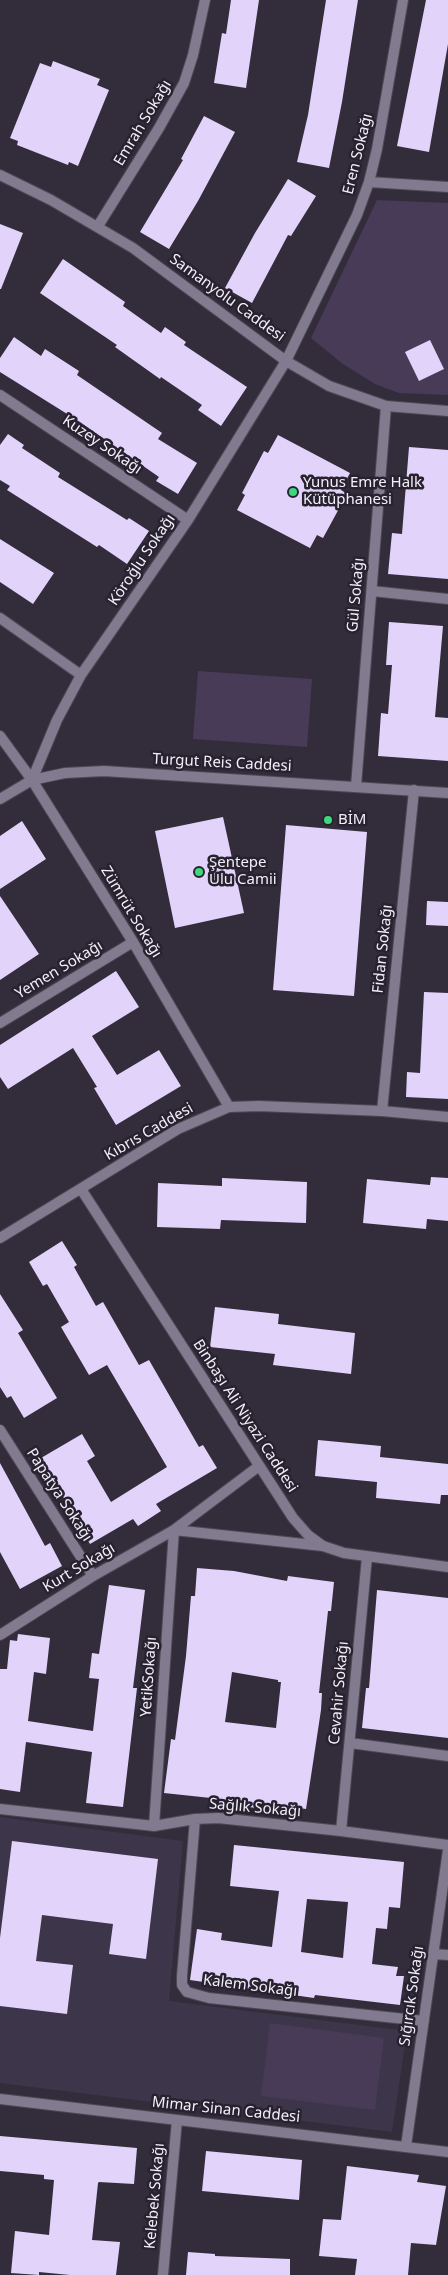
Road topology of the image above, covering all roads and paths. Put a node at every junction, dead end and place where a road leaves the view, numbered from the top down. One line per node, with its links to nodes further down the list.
1 (205, 0): 6 (street, Emrah Sokağı)
2 (403, 0): 4 (street, Eren Sokağı)
3 (0, 175): 6 (street, Samanyolu Caddesi)
4 (369, 182): 5 (street); 7 (street, Eren Sokağı)
5 (448, 187)
6 (98, 226): 7 (street, Samanyolu Caddesi)
7 (286, 361): 9 (street, Samanyolu Caddesi); 11 (street, Köroğlu Sokağı)
8 (0, 395): 11 (street, Kuzey Sokağı)
9 (386, 406): 10 (street, Samanyolu Caddesi); 12 (street, Gül Sokağı)
10 (448, 411)
11 (188, 520): 15 (street, Köroğlu Sokağı)
12 (372, 592): 13 (street); 18 (street, Gül Sokağı)
13 (448, 598)
14 (0, 618): 15 (street)
15 (81, 675): 17 (street, Köroğlu Sokağı)
16 (0, 736): 17 (street, Zümrüt Sokağı)
17 (32, 780): 18 (street, Turgut Reis Caddesi); 21 (street, Turgut Reis Caddesi); 22 (street, Zümrüt Sokağı)
18 (356, 786): 19 (street, Turgut Reis Caddesi)
19 (414, 790): 20 (street, Turgut Reis Caddesi); 25 (street, Fidan Sokağı)
20 (448, 793)
21 (0, 799)
22 (133, 942): 23 (street, Yemen Sokağı); 24 (street, Zümrüt Sokağı)
23 (0, 1023)
24 (228, 1108): 25 (street, Kıbrıs Caddesi); 27 (street, Kıbrıs Caddesi)
25 (382, 1112): 26 (street, Kıbrıs Caddesi)
26 (448, 1117)
27 (81, 1189): 28 (street, Kıbrıs Caddesi); 30 (street, Binbaşı Ali Niyazi Caddesi)
28 (0, 1238)
29 (0, 1430): 35 (street, Papatya Sokağı)
30 (259, 1466): 31 (street, Kurt Sokağı); 32 (street, Binbaşı Ali Niyazi Caddesi)
31 (174, 1530): 32 (street); 35 (street, Kurt Sokağı); 41 (street, YetikSokağı)
32 (323, 1546): 33 (street, Binbaşı Ali Niyazi Caddesi)
33 (367, 1557): 34 (street, Binbaşı Ali Niyazi Caddesi); 37 (street, Cevahir Sokağı)
34 (448, 1567)
35 (93, 1576): 36 (street, Kurt Sokağı)
36 (0, 1635)
37 (350, 1743): 38 (street); 42 (street, Cevahir Sokağı)
38 (448, 1756)
39 (0, 1809): 41 (street, Sağlık Sokağı)
40 (195, 1819): 41 (street, Sağlık Sokağı); 42 (street, Sağlık Sokağı); 47 (street, Kalem Sokağı)
41 (154, 1826)
42 (342, 1831): 43 (street, Sağlık Sokağı)
43 (448, 1845)
44 (448, 1850): 45 (street, Sığırcık Sokağı)
45 (433, 1954): 46 (street); 47 (street, Sığırcık Sokağı)
46 (448, 1955)
47 (424, 2021): 50 (street, Sığırcık Sokağı)
48 (0, 2099): 49 (street, Mimar Sinan Caddesi)
49 (177, 2120): 50 (street, Mimar Sinan Caddesi); 52 (street, Kelebek Sokağı)
50 (406, 2146): 51 (street, Mimar Sinan Caddesi)
51 (448, 2152)
52 (163, 2275)

